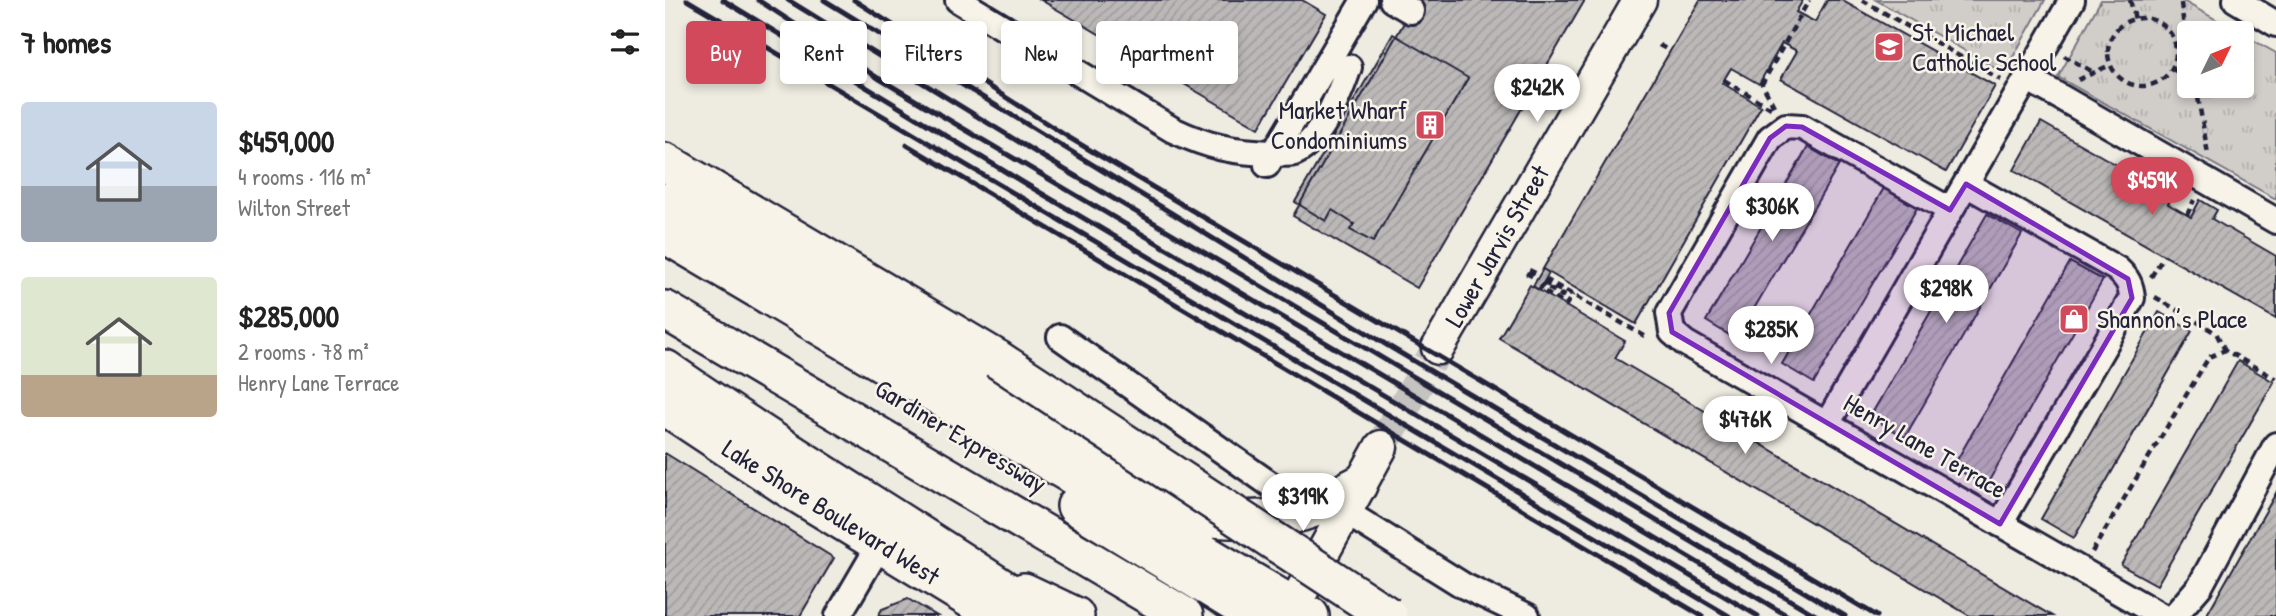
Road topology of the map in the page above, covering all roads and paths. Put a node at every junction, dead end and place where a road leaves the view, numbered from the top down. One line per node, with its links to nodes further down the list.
1 (958, 0): 28 (street)
2 (1640, 0): 47 (main road, Lower Jarvis Street)
3 (1809, 0): 24 (path)
4 (1862, 0): 22 (path)
5 (2072, 0): 22 (street)
6 (2130, 0): 10 (path)
7 (2236, 0): 12 (street)
8 (2181, 3): 11 (path)
9 (1353, 4): 28 (street)
10 (2135, 19): 16 (path); 18 (path)
11 (2183, 21)
12 (2276, 24)
13 (1659, 45): 14 (path)
14 (1670, 51)
15 (2064, 56): 20 (path)
16 (2110, 65): 18 (path); 20 (path)
17 (1349, 67): 28 (street)
18 (2171, 68): 19 (path)
19 (2177, 72)
20 (2094, 73): 23 (path)
21 (1724, 80): 25 (path)
22 (2015, 80): 30 (street); 35 (street)
23 (2071, 83)
24 (1762, 84): 25 (path); 25 (path)
25 (1755, 98)
26 (2198, 98): 27 (path)
27 (2209, 159)
28 (1270, 161)
29 (665, 162): 70 (highway, bridge)
30 (1966, 184): 33 (street); 58 (street)
31 (665, 202): 57 (highway)
32 (2190, 208): 34 (path)
33 (1950, 210): 52 (street); 52 (street, Henry Lane Terrace)
34 (2187, 215)
35 (2276, 221)
36 (665, 234): 62 (highway)
37 (2164, 256): 41 (path)
38 (665, 258): 69 (highway, Gardiner Expressway)
39 (1528, 272): 40 (path)
40 (1538, 277)
41 (2145, 286)
42 (2148, 293): 48 (path)
43 (1573, 294): 43 (path); 45 (path)
44 (665, 310): 68 (highway, Gardiner Expressway)
45 (1656, 336)
46 (1060, 337): 56 (street)
47 (1438, 348)
48 (2225, 350): 50 (path); 60 (path)
49 (665, 369): 61 (highway)
50 (2276, 379)
51 (665, 406): 59 (highway, Lake Shore Boulevard West)
52 (1827, 424): 58 (street, Henry Lane Terrace)
53 (2276, 445): 63 (street)
54 (1381, 447): 55 (main road)
55 (1351, 498): 56 (highway); 62 (main road); 71 (street)
56 (1307, 510): 57 (highway)
57 (1184, 515): 62 (highway)
58 (2000, 524): 63 (street, Henry Lane Terrace)
59 (880, 544): 64 (street); 65 (highway, Lake Shore Boulevard West)
60 (2090, 556)
61 (969, 565): 66 (highway); 67 (highway)
62 (1297, 613)
63 (2164, 615)
64 (838, 616)
65 (998, 616)
66 (1044, 616)
67 (1075, 616)
68 (1184, 616)
69 (1256, 616)
70 (1388, 616)
71 (1527, 616)

